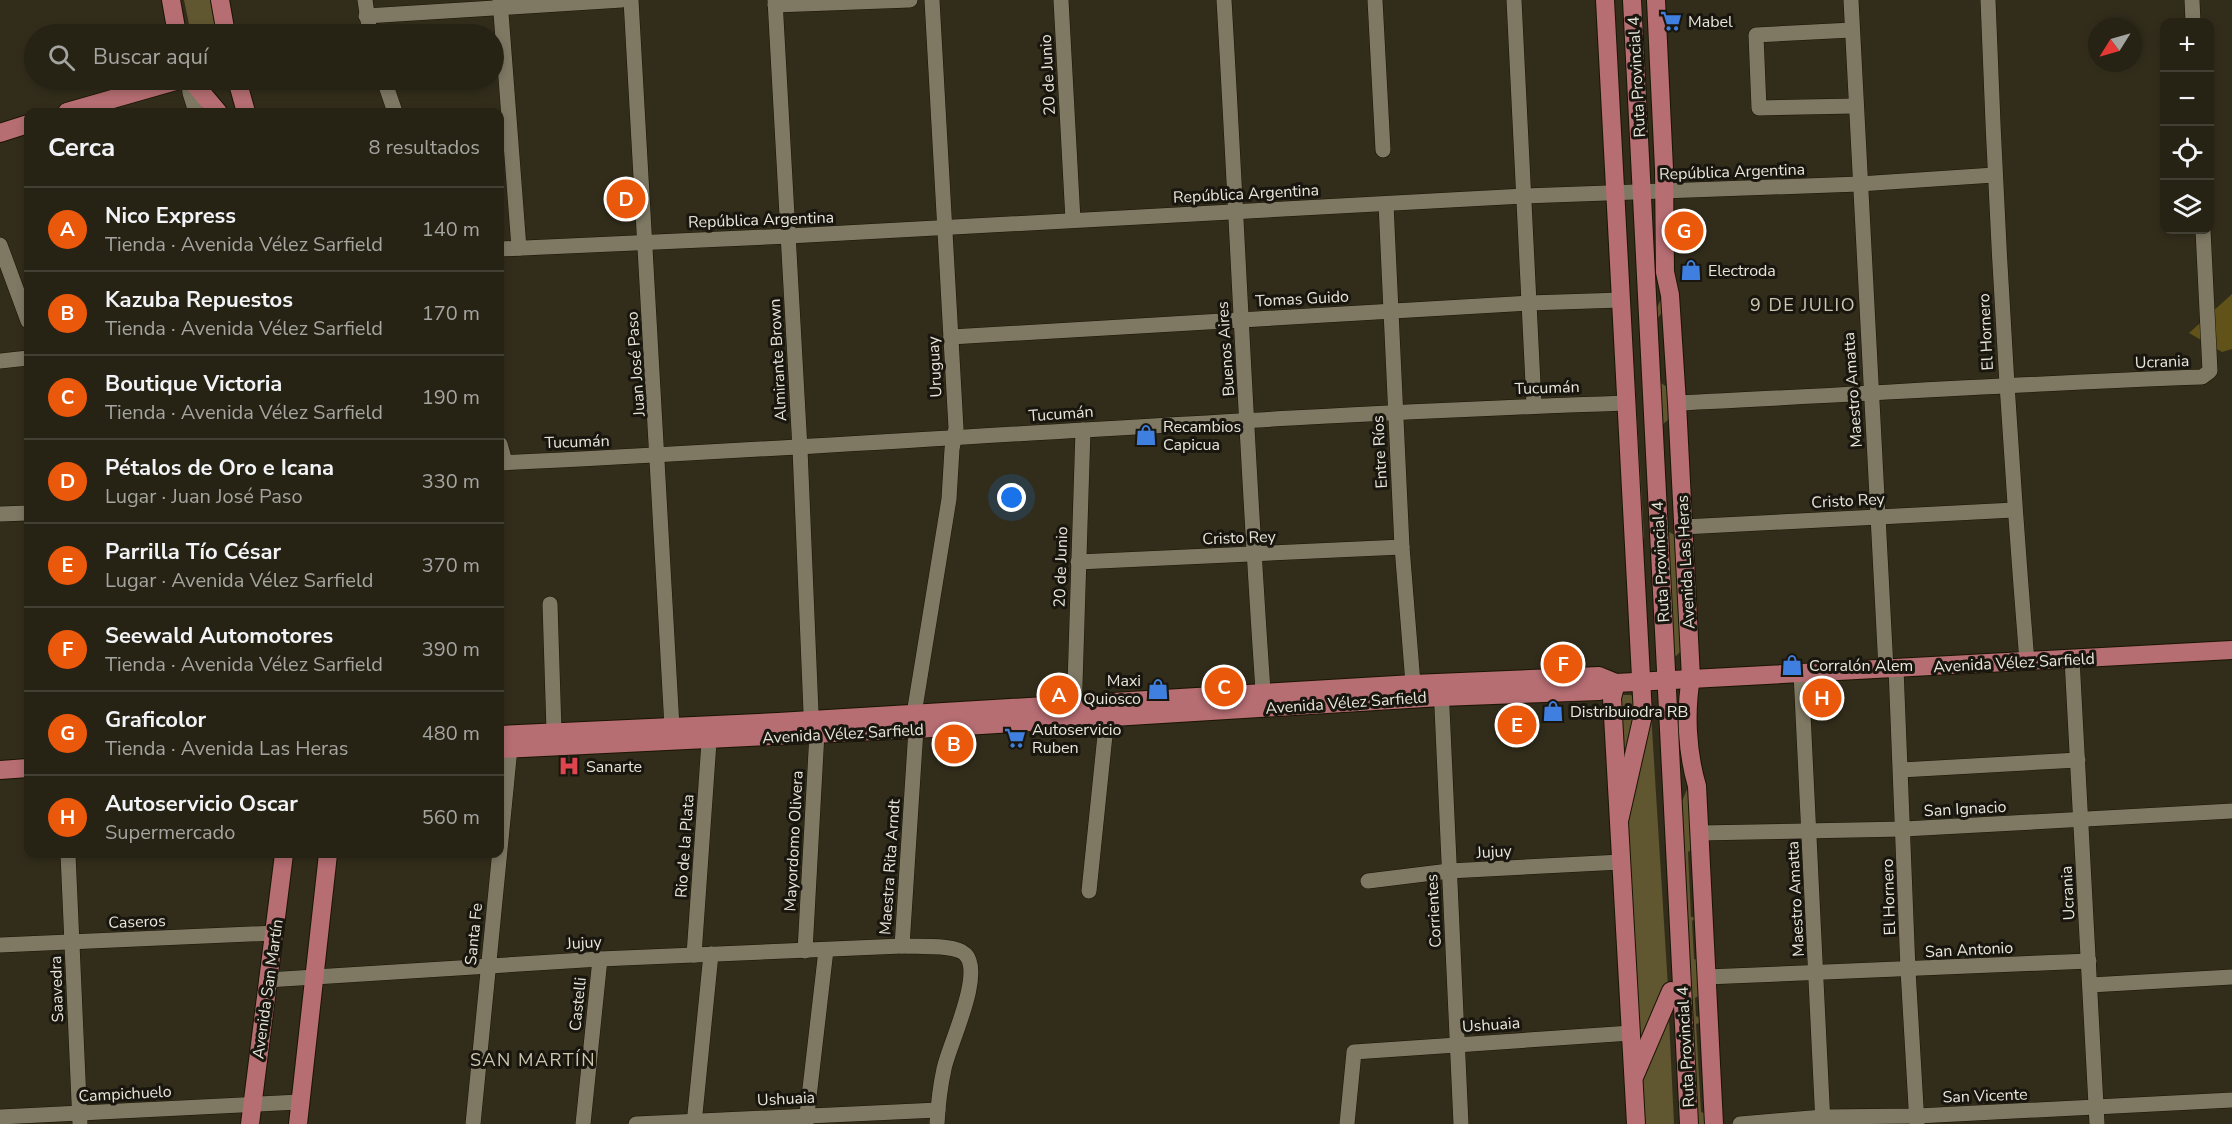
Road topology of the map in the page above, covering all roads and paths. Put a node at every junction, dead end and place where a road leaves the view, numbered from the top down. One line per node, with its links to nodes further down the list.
1 (171, 0): 22 (main road)
2 (220, 0): 23 (main road)
3 (622, 0): 18 (street)
4 (631, 0): 53 (street, Juan José Paso)
5 (910, 0): 19 (street)
6 (932, 0): 50 (street, Uruguay)
7 (1061, 0): 49 (street, 20 de Junio)
8 (1224, 0): 48 (street, Buenos Aires)
9 (1375, 0): 41 (street)
10 (1514, 0): 46 (street)
11 (1605, 0): 45 (main road)
12 (1621, 0): 45 (main road, Ruta Provincial 4)
13 (1632, 0): 45 (main road, Ruta Provincial 4)
14 (1656, 0): 44 (main road, Avenida Las Heras)
15 (1851, 0): 26 (street, Maestro Amatta)
16 (1988, 0): 42 (street, El Hornero)
17 (2192, 0): 21 (street)
18 (500, 3): 20 (street); 25 (street)
19 (775, 3): 52 (street, Almirante Brown)
20 (366, 8): 24 (street)
21 (2193, 18)
22 (175, 24)
23 (224, 24)
24 (368, 24)
25 (502, 24)
26 (1852, 30): 33 (street, Maestro Amatta); 33 (street)
27 (504, 55): 55 (street)
28 (144, 90): 34 (main road)
29 (190, 90): 35 (street)
30 (199, 90): 36 (main road)
31 (240, 90): 37 (main road)
32 (387, 90): 38 (street)
33 (1855, 106): 43 (street, Maestro Amatta)
34 (81, 108)
35 (195, 108)
36 (214, 108)
37 (245, 108)
38 (394, 108)
39 (24, 125): 40 (main road)
40 (0, 133)
41 (1383, 150)
42 (1994, 175): 43 (street, República Argentina); 67 (street, El Hornero)
43 (1859, 184): 44 (street, República Argentina); 68 (street, Maestro Amatta)
44 (1665, 191): 45 (street, República Argentina); 57 (main road, Avenida Las Heras)
45 (1629, 193): 46 (street, República Argentina); 58 (main road); 62 (main road, Ruta Provincial 4); 84 (main road, Ruta Provincial 4)
46 (1524, 196): 47 (street, República Argentina); 59 (street)
47 (1386, 204): 48 (street, República Argentina); 61 (street, Entre Ríos)
48 (1237, 211): 49 (street, República Argentina); 63 (street, Buenos Aires)
49 (1073, 220): 50 (street, República Argentina)
50 (944, 228): 52 (street, República Argentina); 64 (street, Uruguay)
51 (2203, 234): 67 (street, Ucrania)
52 (789, 236): 53 (street, República Argentina); 76 (street, Almirante Brown)
53 (645, 241): 55 (street, República Argentina); 77 (street, Juan José Paso)
54 (0, 245): 60 (street)
55 (519, 248): 56 (street, República Argentina)
56 (504, 249)
57 (1665, 272): 62 (main road); 70 (main road, Avenida Las Heras)
58 (1621, 300): 59 (street, Tomas Guido); 69 (main road)
59 (1529, 303): 61 (street, Tomas Guido); 71 (street)
60 (24, 310)
61 (1392, 310): 63 (street, Tomas Guido); 72 (street, Entre Ríos)
62 (1648, 317): 96 (main road, Ruta Provincial 4)
63 (1240, 320): 64 (street, Tomas Guido); 73 (street, Buenos Aires)
64 (951, 337): 75 (street, Uruguay)
65 (24, 358): 66 (street)
66 (0, 361)
67 (2006, 384): 68 (street); 79 (street, El Hornero)
68 (1870, 394): 70 (street); 82 (street, Maestro Amatta)
69 (1626, 403): 71 (street, Tucumán); 88 (main road)
70 (1677, 403): 83 (main road, Avenida Las Heras)
71 (1534, 404): 72 (street, Tucumán)
72 (1395, 414): 73 (street, Tucumán); 85 (street, Entre Ríos)
73 (1249, 419): 74 (street, Tucumán); 86 (street, Buenos Aires)
74 (1083, 430): 75 (street, Tucumán); 87 (street, 20 de Junio)
75 (954, 439): 76 (street, Tucumán); 103 (street, Uruguay)
76 (800, 449): 77 (street, Tucumán); 104 (street, Almirante Brown)
77 (659, 456): 78 (street, Tucumán); 105 (street, Juan José Paso)
78 (504, 463)
79 (2014, 510): 82 (street, Cristo Rey); 92 (street, El Hornero)
80 (24, 513): 81 (street)
81 (0, 514)
82 (1879, 516): 83 (street, Cristo Rey); 93 (street, Maestro Amatta)
83 (1683, 527): 95 (main road, Avenida Las Heras)
84 (1649, 544): 88 (main road); 96 (main road, Ruta Provincial 4)
85 (1402, 547): 86 (street, Cristo Rey); 99 (street, Entre Ríos)
86 (1255, 555): 87 (street, Cristo Rey); 100 (street, Buenos Aires)
87 (1078, 562): 102 (street, 20 de Junio)
88 (1635, 578): 96 (main road)
89 (550, 604): 106 (street)
90 (2232, 650): 91 (main road, Avenida Vélez Sarfield)
91 (2072, 660): 92 (main road, Avenida Vélez Sarfield); 109 (street, Ucrania)
92 (2027, 662): 93 (main road, Avenida Vélez Sarfield)
93 (1891, 669): 94 (main road, Avenida Vélez Sarfield); 113 (street, El Hornero)
94 (1801, 673): 95 (main road, Avenida Vélez Sarfield); 119 (street, Maestro Amatta)
95 (1691, 678): 96 (main road, Avenida Vélez Sarfield); 112 (main road, Avenida Las Heras)
96 (1654, 680): 97 (main road, Avenida Vélez Sarfield); 114 (main road, Ruta Provincial 4); 117 (main road); 147 (main road, Ruta Provincial 4)
97 (1616, 683): 98 (main road, Avenida Vélez Sarfield); 117 (main road)
98 (1441, 690): 99 (main road, Avenida Vélez Sarfield); 126 (street, Corrientes)
99 (1414, 691): 100 (main road, Avenida Vélez Sarfield)
100 (1264, 701): 101 (main road, Avenida Vélez Sarfield)
101 (1108, 710): 102 (main road, Avenida Vélez Sarfield); 128 (street)
102 (1074, 712): 103 (main road, Avenida Vélez Sarfield)
103 (915, 721): 104 (main road, Avenida Vélez Sarfield); 132 (street, Maestra Rita Arndt)
104 (814, 726): 107 (main road, Avenida Vélez Sarfield); 134 (street, Mayordomo Olivera)
105 (672, 727): 106 (main road, Avenida Vélez Sarfield); 107 (main road, Avenida Vélez Sarfield)
106 (554, 732): 108 (main road, Avenida Vélez Sarfield)
107 (710, 732): 108 (main road, Avenida Vélez Sarfield); 136 (street, Rio de la Plata)
108 (505, 742)
109 (2078, 760): 113 (street); 116 (street, Ucrania)
110 (24, 768): 111 (main road)
111 (0, 770)
112 (1692, 770): 114 (main road); 120 (main road, Avenida Las Heras)
113 (1901, 770): 118 (street, El Hornero)
114 (1673, 810): 171 (main road, Ruta Provincial 4)
115 (2232, 811): 116 (street, San Ignacio)
116 (2080, 820): 118 (street, San Ignacio); 138 (street, Ucrania)
117 (1619, 821): 125 (main road)
118 (1904, 829): 119 (street, San Ignacio); 140 (street, El Hornero)
119 (1810, 830): 120 (street, San Ignacio); 141 (street, Maestro Amatta)
120 (1699, 833): 143 (main road, Avenida Las Heras)
121 (68, 858): 130 (street, Saavedra)
122 (284, 858): 129 (main road, Avenida San Martín)
123 (328, 858): 142 (main road)
124 (496, 858): 139 (street, Santa Fe)
125 (1621, 862): 126 (street, Jujuy); 148 (main road)
126 (1449, 872): 127 (street, Jujuy); 149 (street, Corrientes)
127 (1368, 880)
128 (1089, 891)
129 (275, 933): 130 (street, Caseros); 145 (main road, Avenida San Martín)
130 (72, 942): 131 (street, Caseros); 157 (street, Saavedra)
131 (0, 945)
132 (902, 946): 133 (street, Jujuy); 156 (street, Maestra Rita Arndt)
133 (825, 950): 134 (street, Jujuy); 158 (street)
134 (805, 951): 135 (street, Jujuy)
135 (711, 954): 136 (street, Jujuy); 161 (street)
136 (694, 955): 137 (street, Jujuy)
137 (600, 958): 139 (street, Jujuy); 165 (street, Castelli)
138 (2089, 961): 140 (street, San Antonio); 146 (street, Ucrania)
139 (488, 966): 142 (street, Jujuy); 164 (street, Santa Fe)
140 (1908, 970): 141 (street, San Antonio); 160 (street, El Hornero)
141 (1817, 972): 143 (street, San Antonio); 159 (street, Maestro Amatta)
142 (315, 977): 145 (street, Jujuy); 152 (main road)
143 (1706, 977): 172 (main road, Avenida Las Heras)
144 (2232, 977): 146 (street)
145 (267, 980): 153 (main road, Avenida San Martín)
146 (2090, 986): 154 (street, Ucrania)
147 (1671, 991): 150 (main road); 170 (main road, Ruta Provincial 4)
148 (1631, 1033): 149 (street, Ushuaia); 150 (main road)
149 (1458, 1044): 167 (street, Ushuaia); 168 (street, Corrientes)
150 (1633, 1080): 169 (main road)
151 (2232, 1100): 154 (street, San Vicente)
152 (299, 1102): 153 (street, Campichuelo); 163 (main road)
153 (252, 1105): 157 (street, Campichuelo); 162 (main road, Avenida San Martín)
154 (2097, 1116): 160 (street, San Vicente)
155 (0, 1117): 157 (street, Campichuelo)
156 (937, 1117): 158 (street, Ushuaia)
157 (80, 1118)
158 (806, 1119): 161 (street, Ushuaia)
159 (1823, 1120): 160 (street, San Vicente); 173 (street, San Vicente)
160 (1917, 1120)
161 (694, 1122): 166 (street, Ushuaia)
162 (250, 1124)
163 (298, 1124)
164 (473, 1124)
165 (583, 1124)
166 (636, 1124)
167 (1347, 1124)
168 (1461, 1124)
169 (1636, 1124)
170 (1678, 1124)
171 (1689, 1124)
172 (1714, 1124)
173 (1740, 1124)

